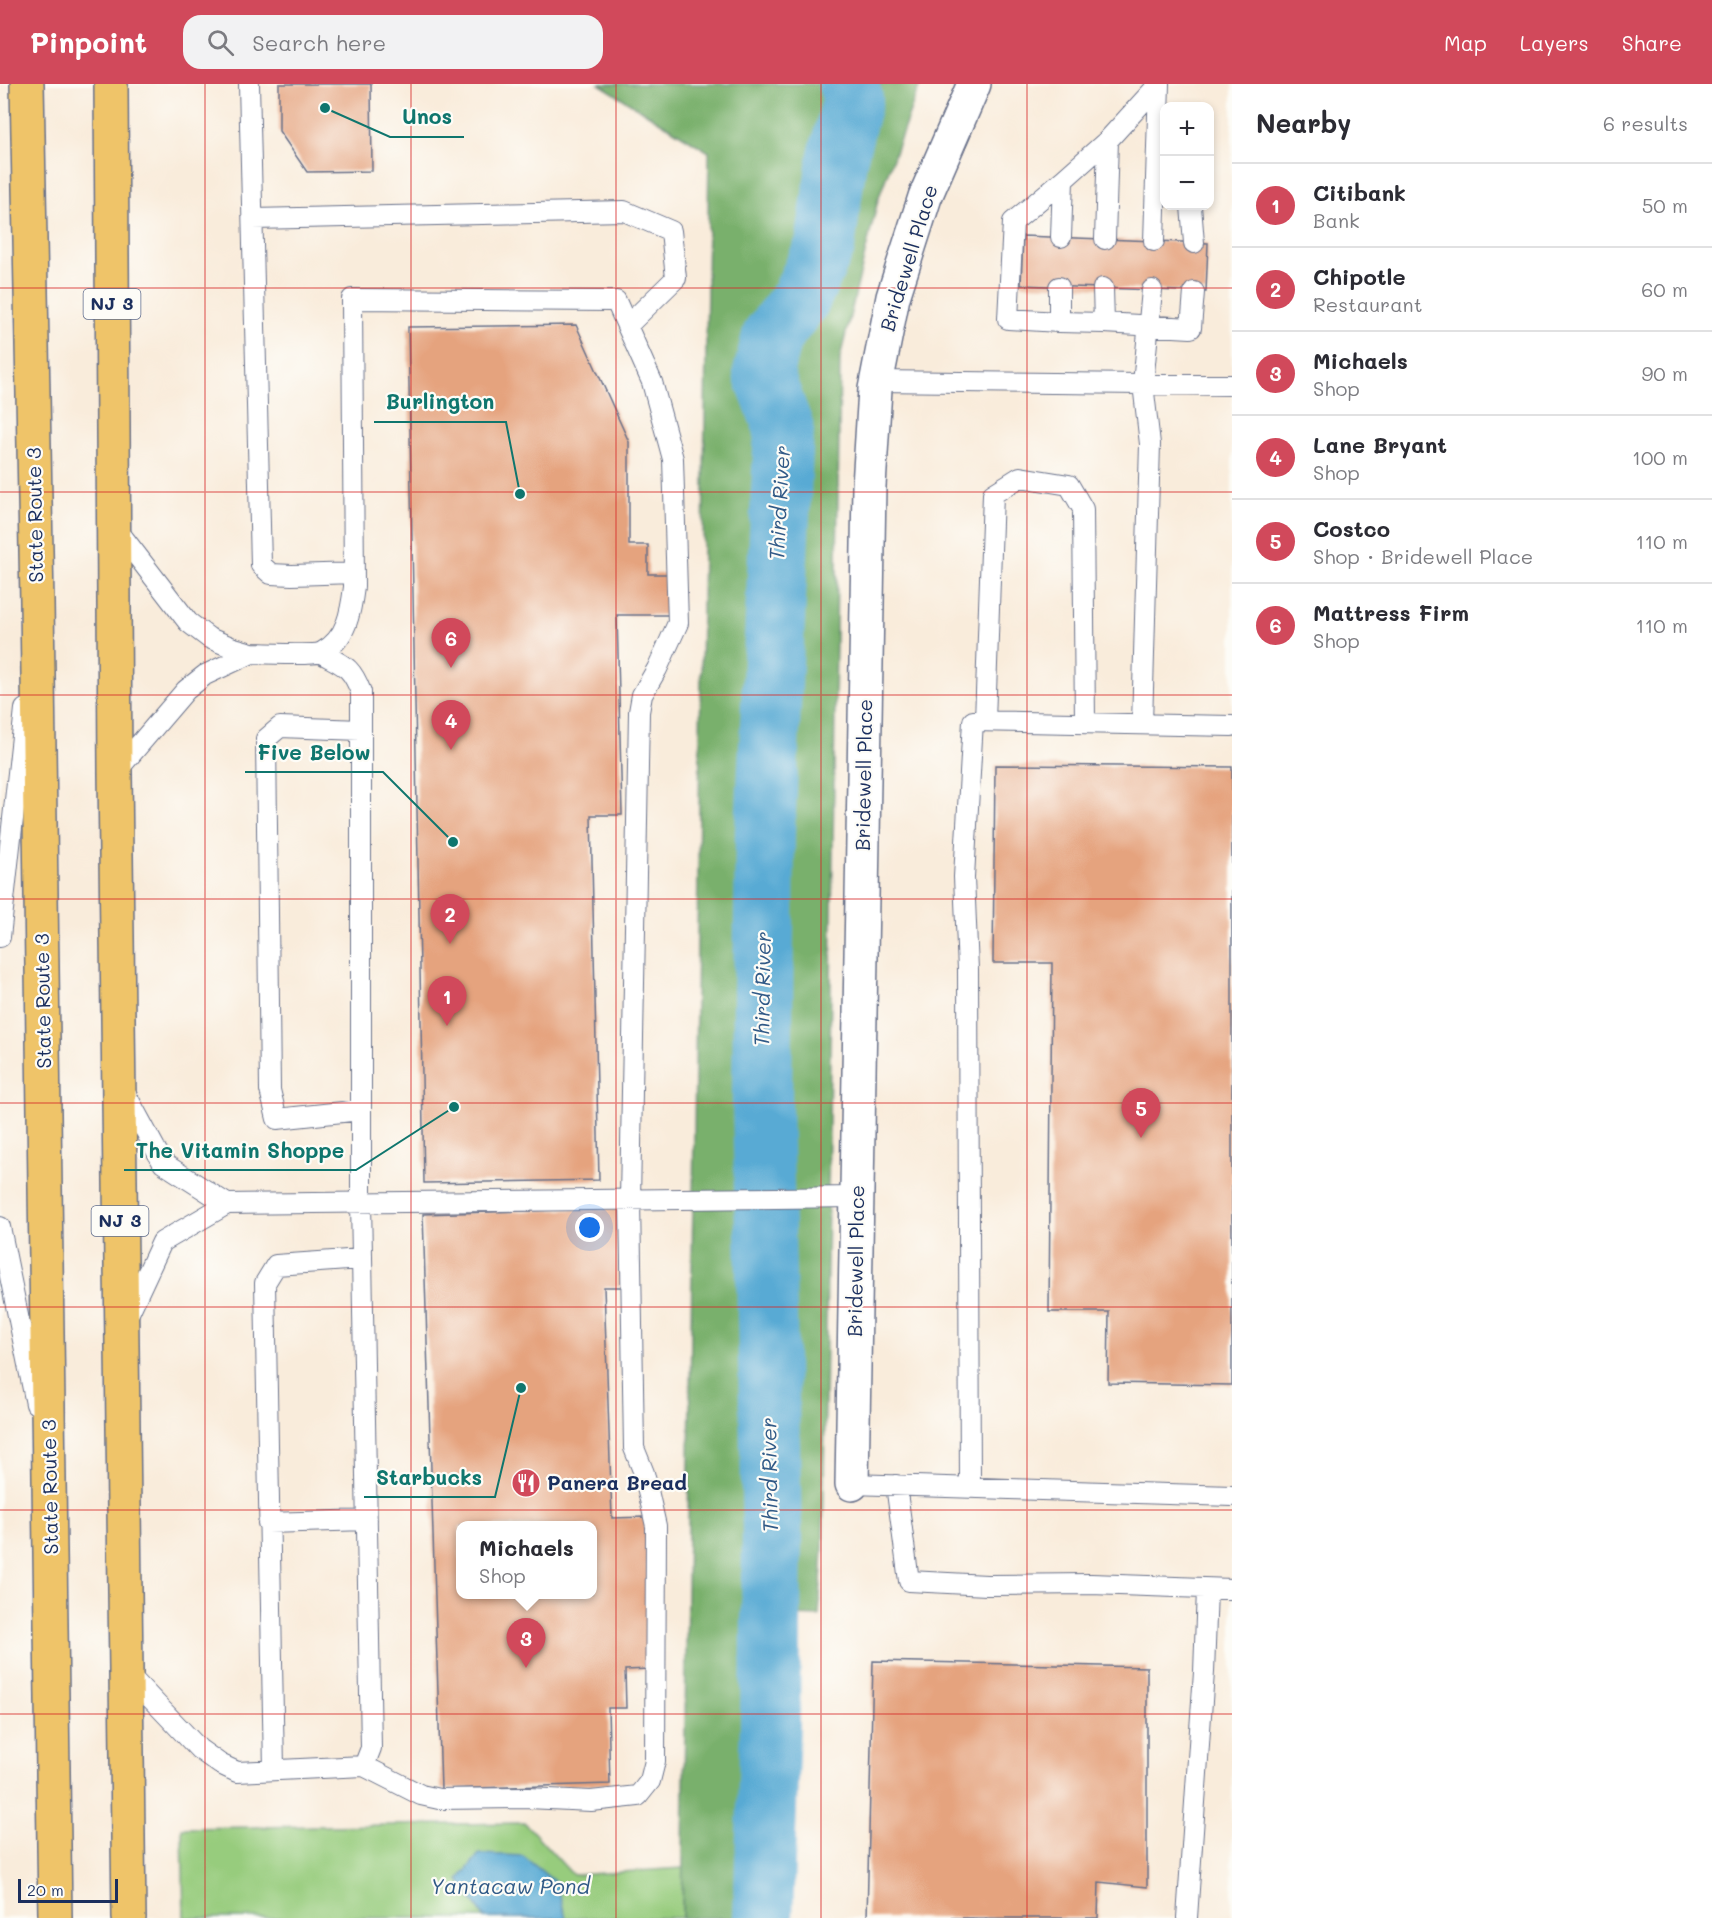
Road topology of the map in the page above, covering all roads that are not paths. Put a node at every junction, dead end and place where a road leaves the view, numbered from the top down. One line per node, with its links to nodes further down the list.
1 (5, 84): 29 (highway)
2 (27, 84): 29 (highway, State Route 3)
3 (111, 84): 27 (highway, NJ 3)
4 (249, 84): 11 (lane)
5 (974, 84): 24 (street, Bridewell Place)
6 (1159, 84): 7 (lane); 8 (lane); 14 (lane)
7 (1166, 102)
8 (1108, 140): 9 (lane); 13 (lane)
9 (1064, 180): 12 (lane); 20 (lane)
10 (1191, 210): 15 (lane)
11 (253, 219): 22 (lane); 28 (lane)
12 (1061, 237)
13 (1105, 239)
14 (1154, 241)
15 (1194, 243)
16 (1059, 287): 20 (lane)
17 (1103, 288): 21 (lane)
18 (1152, 290): 23 (lane)
19 (1194, 292): 23 (lane)
20 (1059, 322): 21 (lane)
21 (1104, 323): 23 (lane)
22 (627, 326): 28 (lane); 42 (lane)
23 (1149, 326): 25 (lane)
24 (876, 381): 25 (lane); 41 (street, Bridewell Place)
25 (1143, 384): 26 (lane); 34 (lane)
26 (1232, 385)
27 (113, 525): 30 (lane); 37 (highway, NJ 3)
28 (354, 573): 31 (lane)
29 (37, 602): 38 (lane); 48 (highway, State Route 3)
30 (252, 653): 31 (lane); 37 (lane)
31 (321, 653): 36 (lane)
32 (985, 721): 33 (lane); 33 (lane); 51 (lane)
33 (1085, 723): 34 (lane)
34 (1142, 724): 35 (lane)
35 (1232, 726)
36 (361, 730): 40 (lane); 40 (lane)
37 (115, 773): 39 (highway, NJ 3)
38 (0, 937)
39 (119, 1081): 44 (lane); 47 (highway, NJ 3)
40 (361, 1110): 43 (lane)
41 (857, 1197): 42 (lane); 49 (street, Bridewell Place)
42 (630, 1200): 43 (lane); 58 (lane)
43 (361, 1202): 44 (lane); 46 (lane)
44 (227, 1204): 47 (lane)
45 (0, 1227): 48 (lane)
46 (362, 1259): 53 (lane); 54 (lane)
47 (122, 1328): 57 (highway, NJ 3)
48 (50, 1467): 60 (highway, State Route 3)
49 (852, 1484): 50 (lane)
50 (896, 1485): 51 (lane); 55 (lane)
51 (970, 1487): 52 (lane)
52 (1232, 1496)
53 (367, 1520): 54 (lane); 58 (lane)
54 (268, 1523): 59 (lane)
55 (1207, 1589): 56 (lane); 62 (lane)
56 (1232, 1589)
57 (126, 1672): 59 (lane); 61 (highway, NJ 3)
58 (364, 1766): 59 (lane)
59 (274, 1770)
60 (55, 1918)
61 (129, 1918)
62 (1187, 1918)

